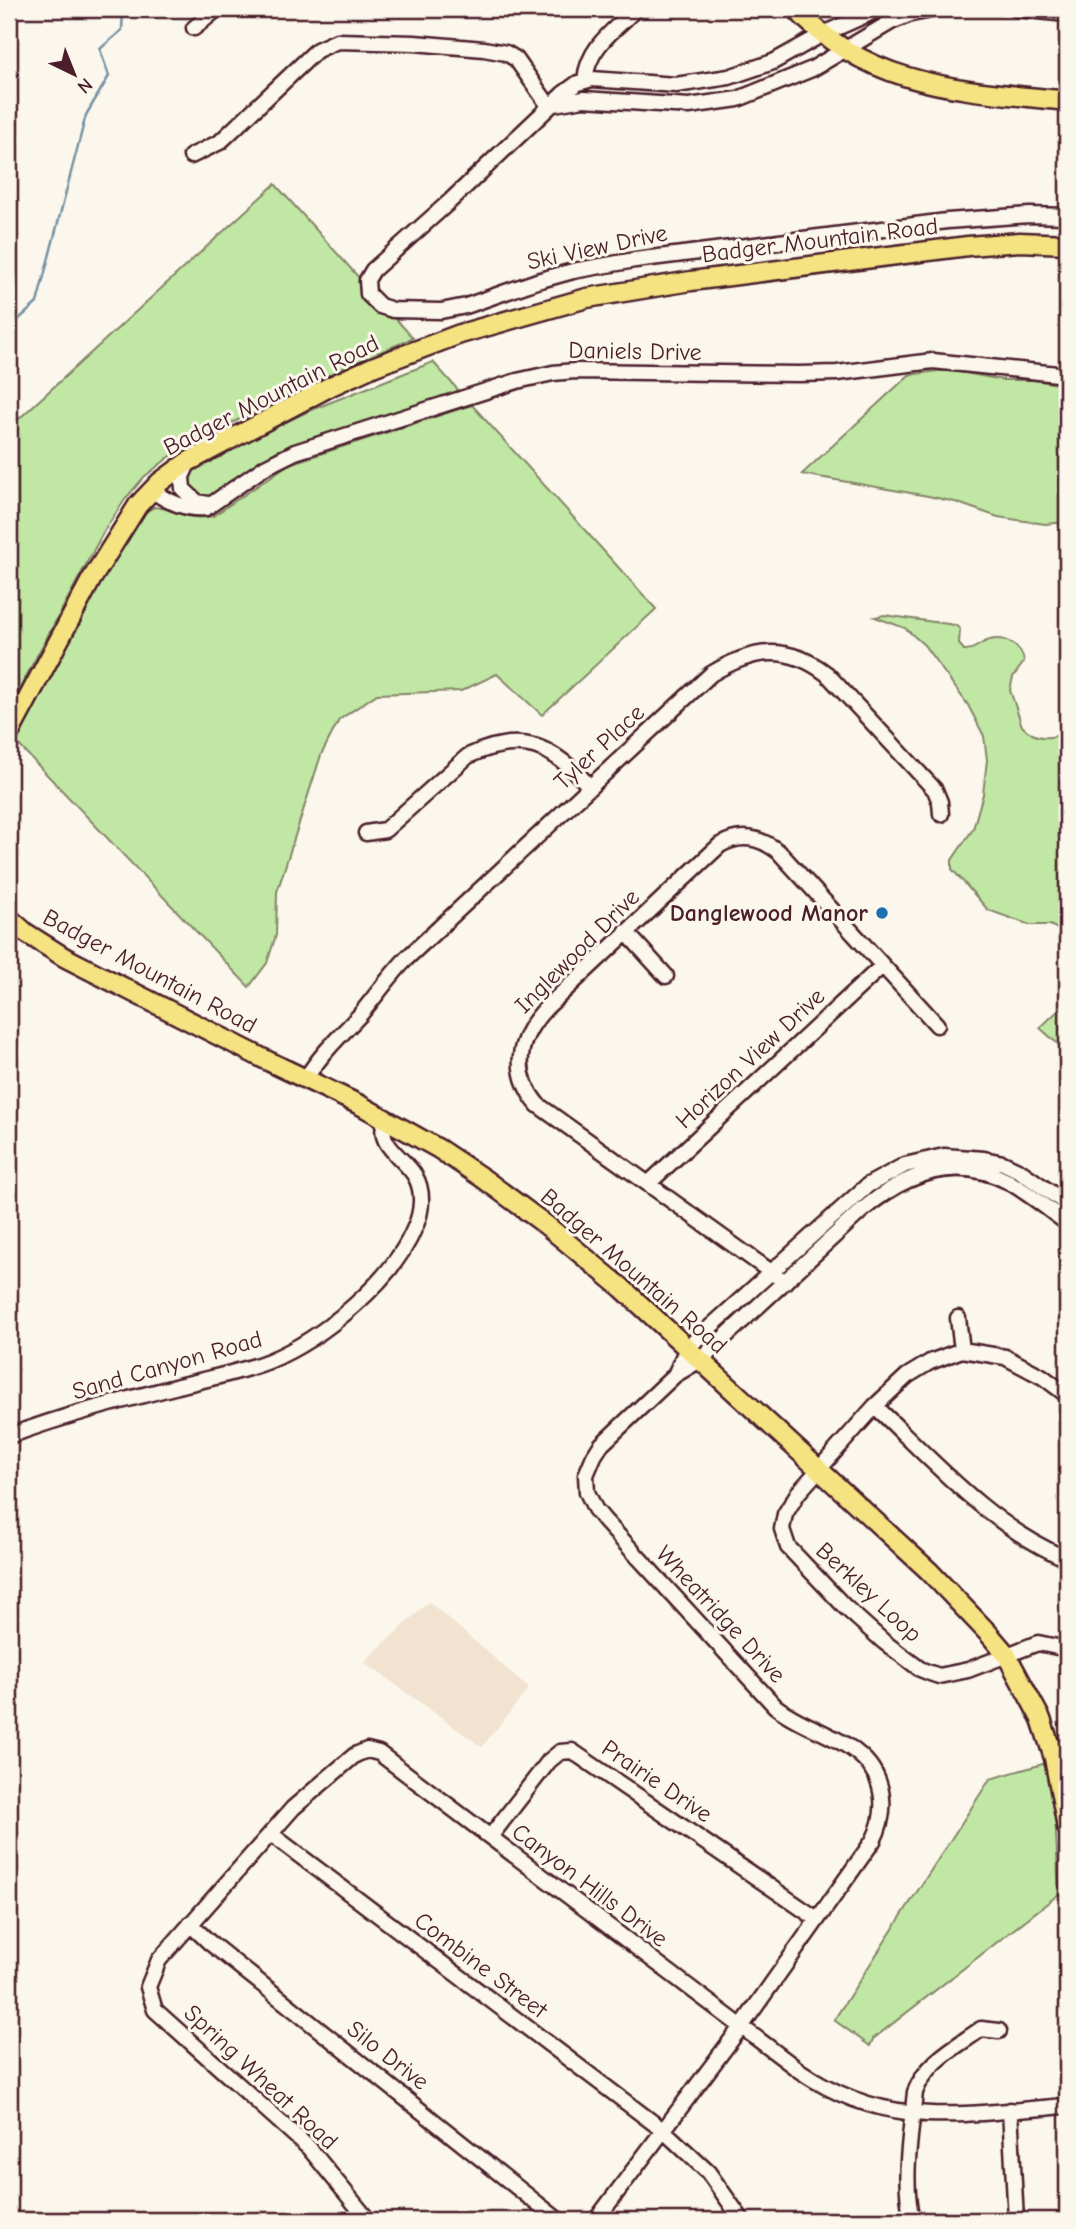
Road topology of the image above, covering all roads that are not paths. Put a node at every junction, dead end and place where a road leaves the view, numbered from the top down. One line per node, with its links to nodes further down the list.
1 (217, 9): 8 (street)
2 (636, 9): 11 (street)
3 (796, 9): 9 (main road)
4 (878, 9): 9 (street)
5 (937, 9): 10 (street)
6 (1017, 9): 7 (street)
7 (1067, 14)
8 (194, 28)
9 (823, 34): 10 (main road); 11 (street)
10 (843, 49): 12 (main road); 13 (street)
11 (586, 80): 13 (street, Ski View Drive)
12 (1067, 101)
13 (549, 106): 14 (street); 15 (street, Ski View Drive)
14 (191, 156)
15 (1067, 216)
16 (1067, 244): 18 (main road, Badger Mountain Road)
17 (1067, 375): 20 (street, Daniels Drive)
18 (189, 461): 19 (main road, Badger Mountain Road); 20 (street)
19 (152, 490): 20 (street, Daniels Drive); 21 (main road, Badger Mountain Road)
20 (225, 496)
21 (9, 734)
22 (590, 787): 23 (street, Tyler Place); 24 (street); 30 (street, Tyler Place)
23 (941, 814)
24 (366, 833)
25 (9, 918): 30 (main road, Badger Mountain Road)
26 (626, 932): 27 (street, Inglewood Drive); 28 (street); 32 (street, Inglewood Drive)
27 (883, 966): 29 (street, Inglewood Drive); 32 (street, Horizon View Drive)
28 (666, 976)
29 (937, 1025)
30 (306, 1078): 31 (main road, Badger Mountain Road)
31 (386, 1120): 39 (main road, Badger Mountain Road); 42 (street, Sand Canyon Road)
32 (649, 1183): 35 (street, Inglewood Drive)
33 (1067, 1204): 35 (street)
34 (1067, 1223): 36 (street)
35 (772, 1272): 36 (street, Inglewood Drive); 39 (street)
36 (785, 1282): 39 (street)
37 (957, 1318): 38 (street)
38 (962, 1350): 40 (street); 41 (street)
39 (694, 1354): 43 (main road, Badger Mountain Road); 50 (street, Wheatridge Drive)
40 (1067, 1395)
41 (875, 1406): 43 (street); 44 (street)
42 (9, 1436)
43 (818, 1470): 46 (main road, Badger Mountain Road); 46 (street, Berkley Loop)
44 (1067, 1559)
45 (1067, 1649): 46 (street)
46 (1006, 1654): 47 (main road, Badger Mountain Road)
47 (1067, 1827)
48 (271, 1834): 49 (street, Canyon Hills Drive); 51 (street, Canyon Hills Drive); 58 (street, Combine Street)
49 (490, 1837): 50 (street, Prairie Drive); 53 (street, Canyon Hills Drive)
50 (817, 1919): 53 (street, Wheatridge Drive)
51 (190, 1924): 52 (street, Canyon Hills Drive); 60 (street, Silo Drive)
52 (159, 1960): 59 (street, Spring Wheat Road)
53 (741, 2027): 57 (street, Canyon Hills Drive); 58 (street)
54 (999, 2031): 57 (street)
55 (1067, 2106): 56 (street, Canyon Hills Drive)
56 (1010, 2110): 57 (street, Canyon Hills Drive); 64 (street)
57 (913, 2114): 63 (street)
58 (664, 2131): 61 (street); 62 (street, Combine Street)
59 (368, 2220)
60 (558, 2220)
61 (596, 2220)
62 (742, 2220)
63 (912, 2220)
64 (1016, 2220)

